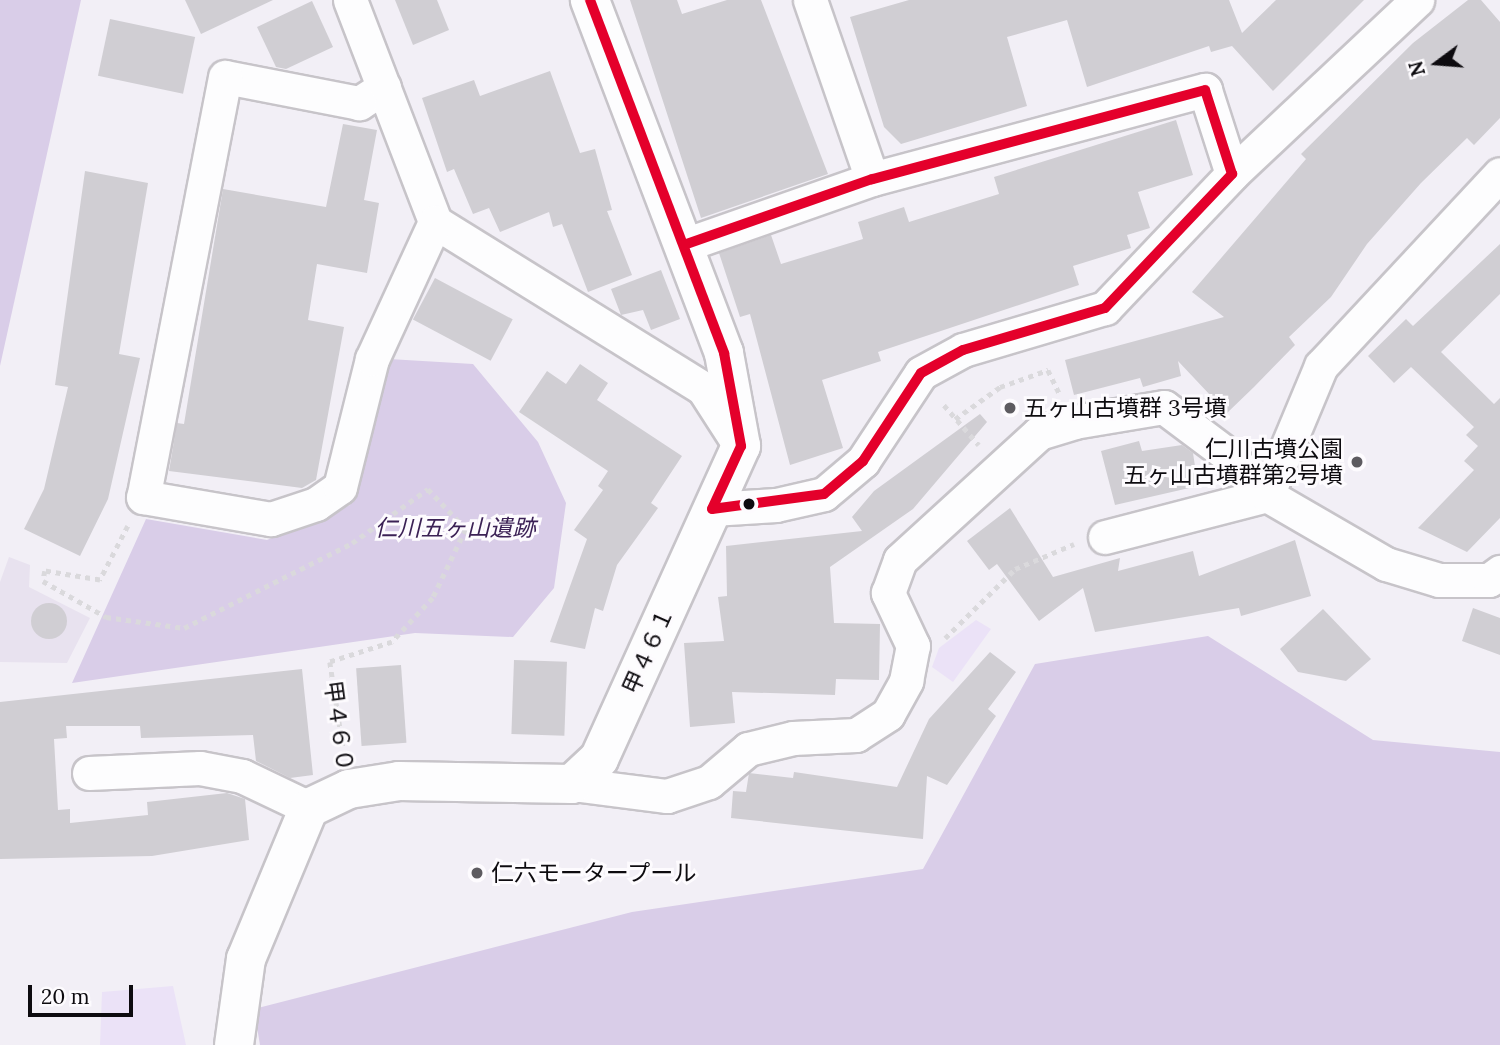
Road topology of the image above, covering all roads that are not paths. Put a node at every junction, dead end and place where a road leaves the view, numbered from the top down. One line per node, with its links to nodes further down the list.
1 (350, 0): 5 (street)
2 (590, 0): 10 (street)
3 (810, 0): 8 (street)
4 (1417, 0): 6 (street)
5 (384, 88): 9 (street); 9 (street)
6 (1232, 174): 8 (street); 13 (street)
7 (1500, 174): 12 (street)
8 (872, 179): 10 (street)
9 (435, 222): 11 (street)
10 (684, 245): 11 (street)
11 (741, 446): 13 (street, 甲４６１)
12 (1268, 495): 14 (street); 15 (street); 17 (street)
13 (712, 509): 17 (street, 甲４６１)
14 (1105, 537)
15 (1500, 572)
16 (89, 773): 18 (street)
17 (572, 784): 18 (street)
18 (309, 808): 19 (street)
19 (234, 1045)

